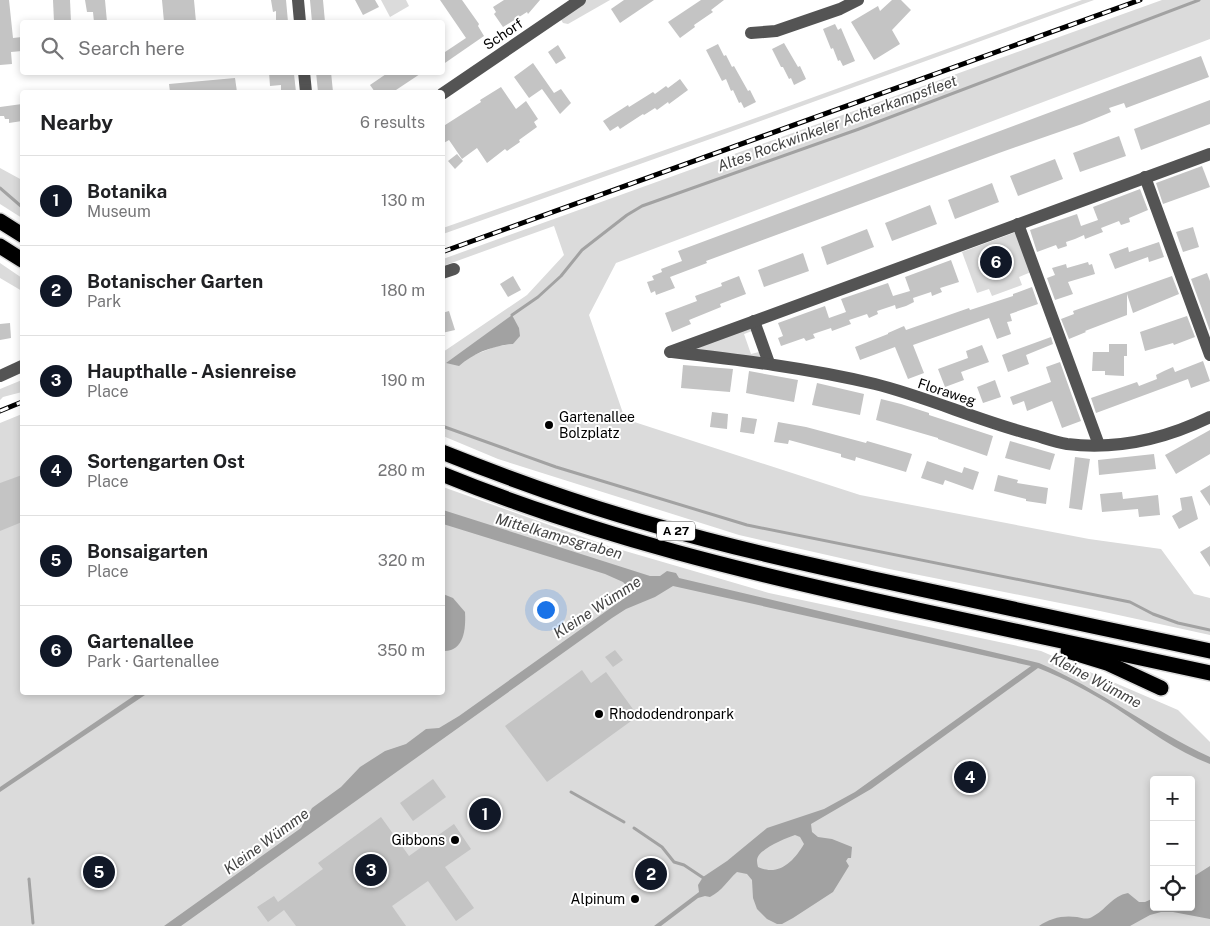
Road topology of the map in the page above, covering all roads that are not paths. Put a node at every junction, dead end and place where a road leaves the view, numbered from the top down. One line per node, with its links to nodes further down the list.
1 (298, 0): 4 (street)
2 (580, 0): 8 (street, Schorf)
3 (858, 0): 5 (street)
4 (300, 20)
5 (751, 33)
6 (304, 75): 7 (street)
7 (306, 90)
8 (445, 92)
9 (1210, 154): 10 (street)
10 (1145, 177): 12 (street); 17 (street)
11 (0, 221): 13 (highway)
12 (1018, 224): 16 (street); 22 (street)
13 (20, 235)
14 (0, 246): 15 (highway)
15 (20, 259)
16 (754, 321): 18 (street); 18 (street, Floraweg)
17 (1210, 356)
18 (769, 363): 22 (street, Floraweg)
19 (20, 367): 20 (street)
20 (0, 376)
21 (1210, 417): 22 (street, Floraweg)
22 (1099, 445)
23 (445, 453): 26 (highway, A 27)
24 (445, 475): 25 (highway, A 27)
25 (983, 624): 27 (highway, A 27); 28 (highway)
26 (1210, 651)
27 (1210, 673)
28 (1161, 688)

